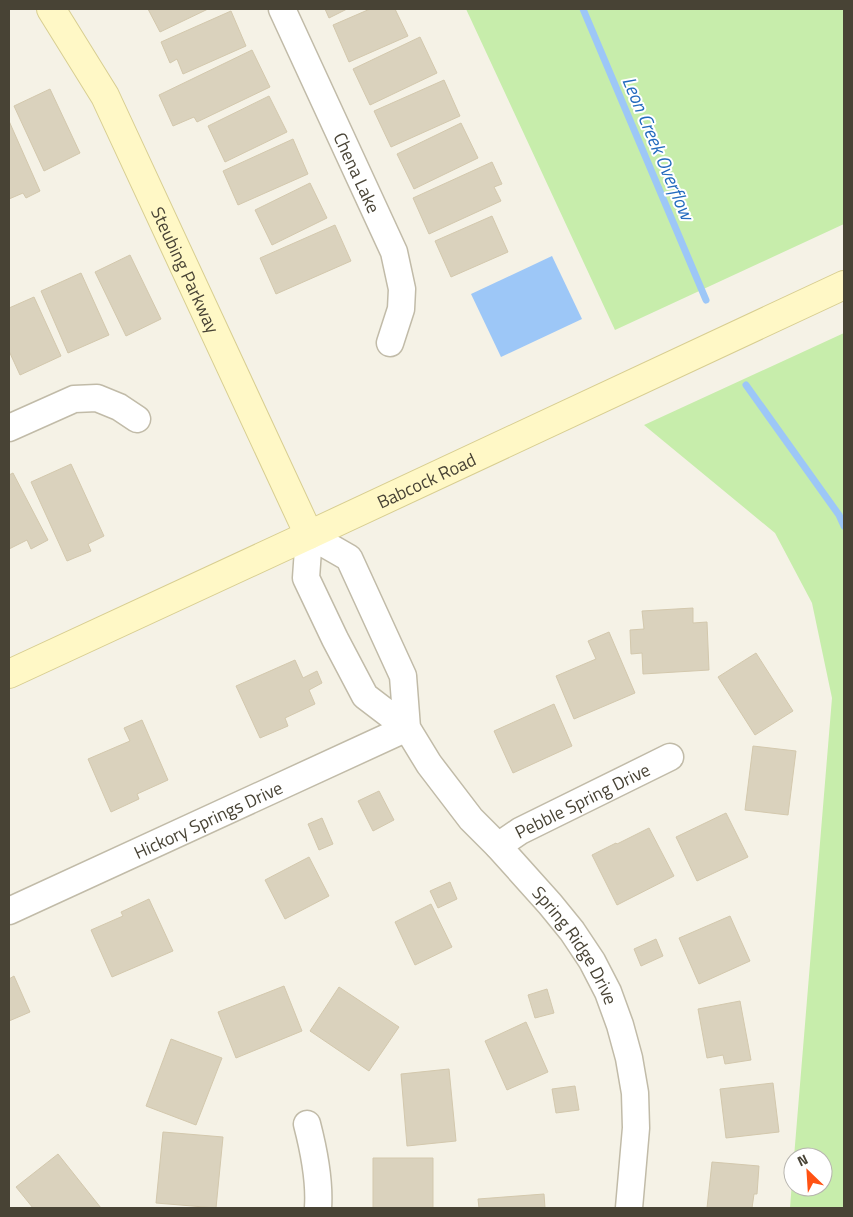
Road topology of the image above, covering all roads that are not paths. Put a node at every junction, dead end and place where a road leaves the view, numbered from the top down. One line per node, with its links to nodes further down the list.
1 (51, 9): 7 (main road, Steubing Parkway)
2 (282, 9): 4 (street, Chena Lake)
3 (844, 285): 7 (main road, Babcock Road)
4 (390, 343)
5 (137, 419): 6 (street)
6 (9, 428)
7 (309, 536): 8 (main road, Babcock Road); 9 (street, Spring Ridge Drive); 9 (street, Spring Ridge Drive)
8 (9, 674)
9 (407, 728): 11 (street, Spring Ridge Drive); 12 (street, Hickory Springs Drive)
10 (670, 757): 11 (street, Pebble Spring Drive)
11 (498, 846): 15 (street, Spring Ridge Drive)
12 (9, 911)
13 (307, 1124): 14 (street)
14 (318, 1208)
15 (629, 1208)

